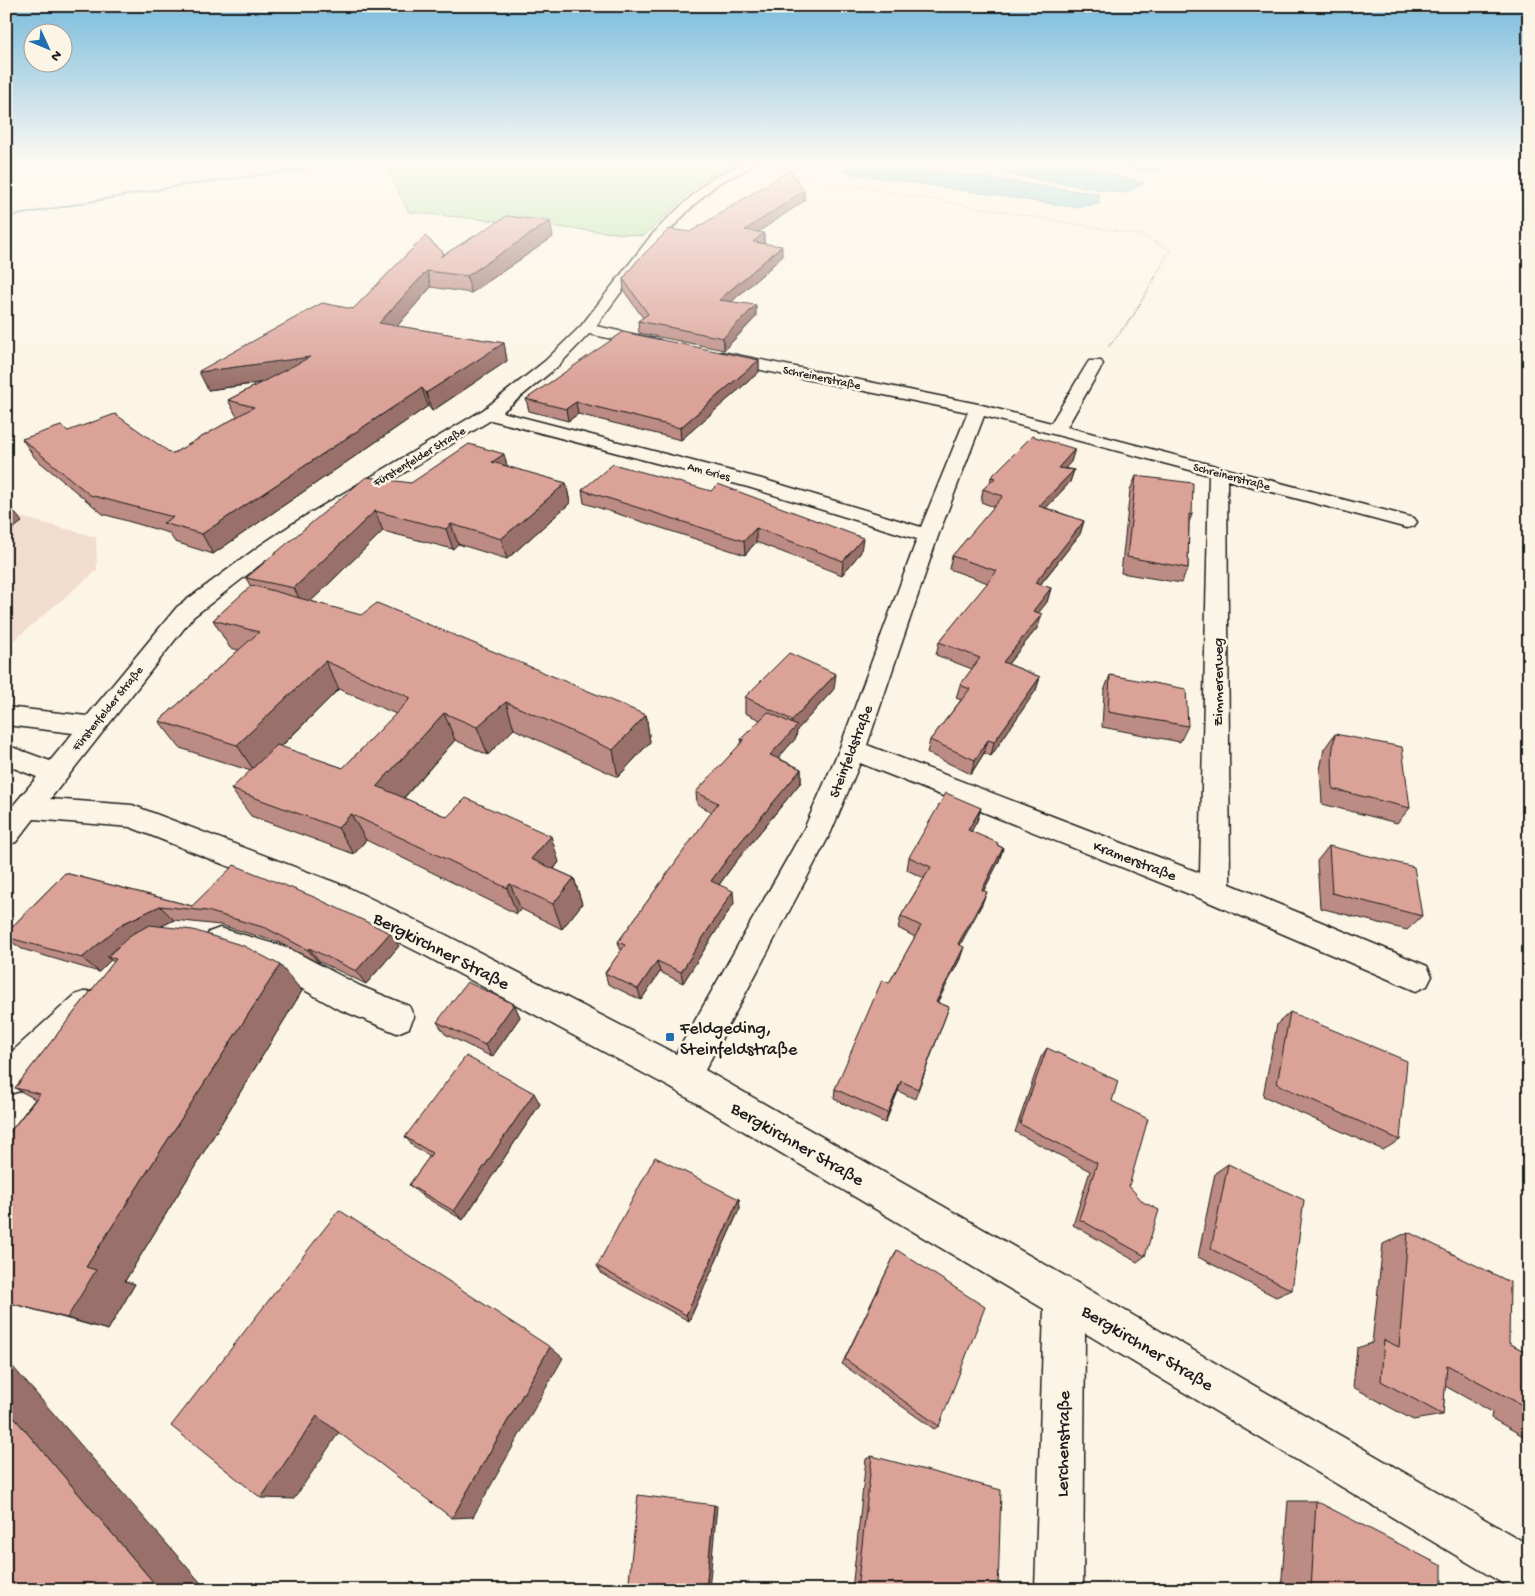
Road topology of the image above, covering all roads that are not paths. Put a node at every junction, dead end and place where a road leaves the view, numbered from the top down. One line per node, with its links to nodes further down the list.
1 (657, 237): 2 (street, Fürstenfelder Straße)
2 (586, 329): 3 (street); 7 (street, Fürstenfelder Straße)
3 (670, 346)
4 (708, 354): 6 (street, Schreinerstraße)
5 (1095, 364): 8 (street)
6 (978, 409): 8 (street, Schreinerstraße); 11 (street, Steinfeldstraße)
7 (489, 414): 11 (street, Am Gries); 13 (street, Fürstenfelder Straße)
8 (1056, 430): 9 (street, Schreinerstraße)
9 (1218, 472): 10 (street, Schreinerstraße); 18 (street, Zimmererweg)
10 (1407, 522)
11 (928, 536): 14 (street, Steinfeldstraße)
12 (6, 716): 13 (street)
13 (93, 726): 16 (street, Fürstenfelder Straße)
14 (852, 750): 18 (street, Kramerstraße); 23 (street, Steinfeldstraße)
15 (6, 755): 16 (street)
16 (55, 773): 17 (street, Fürstenfelder Straße)
17 (17, 821): 23 (street, Bergkirchner Straße)
18 (1215, 891): 20 (street, Kramerstraße)
19 (192, 938): 22 (street)
20 (1416, 976)
21 (107, 988): 24 (street)
22 (397, 1017)
23 (683, 1076): 25 (street, Bergkirchner Straße)
24 (15, 1080)
25 (1065, 1298): 26 (street, Bergkirchner Straße); 27 (street, Lerchenstraße)
26 (1529, 1572)
27 (1060, 1590)

